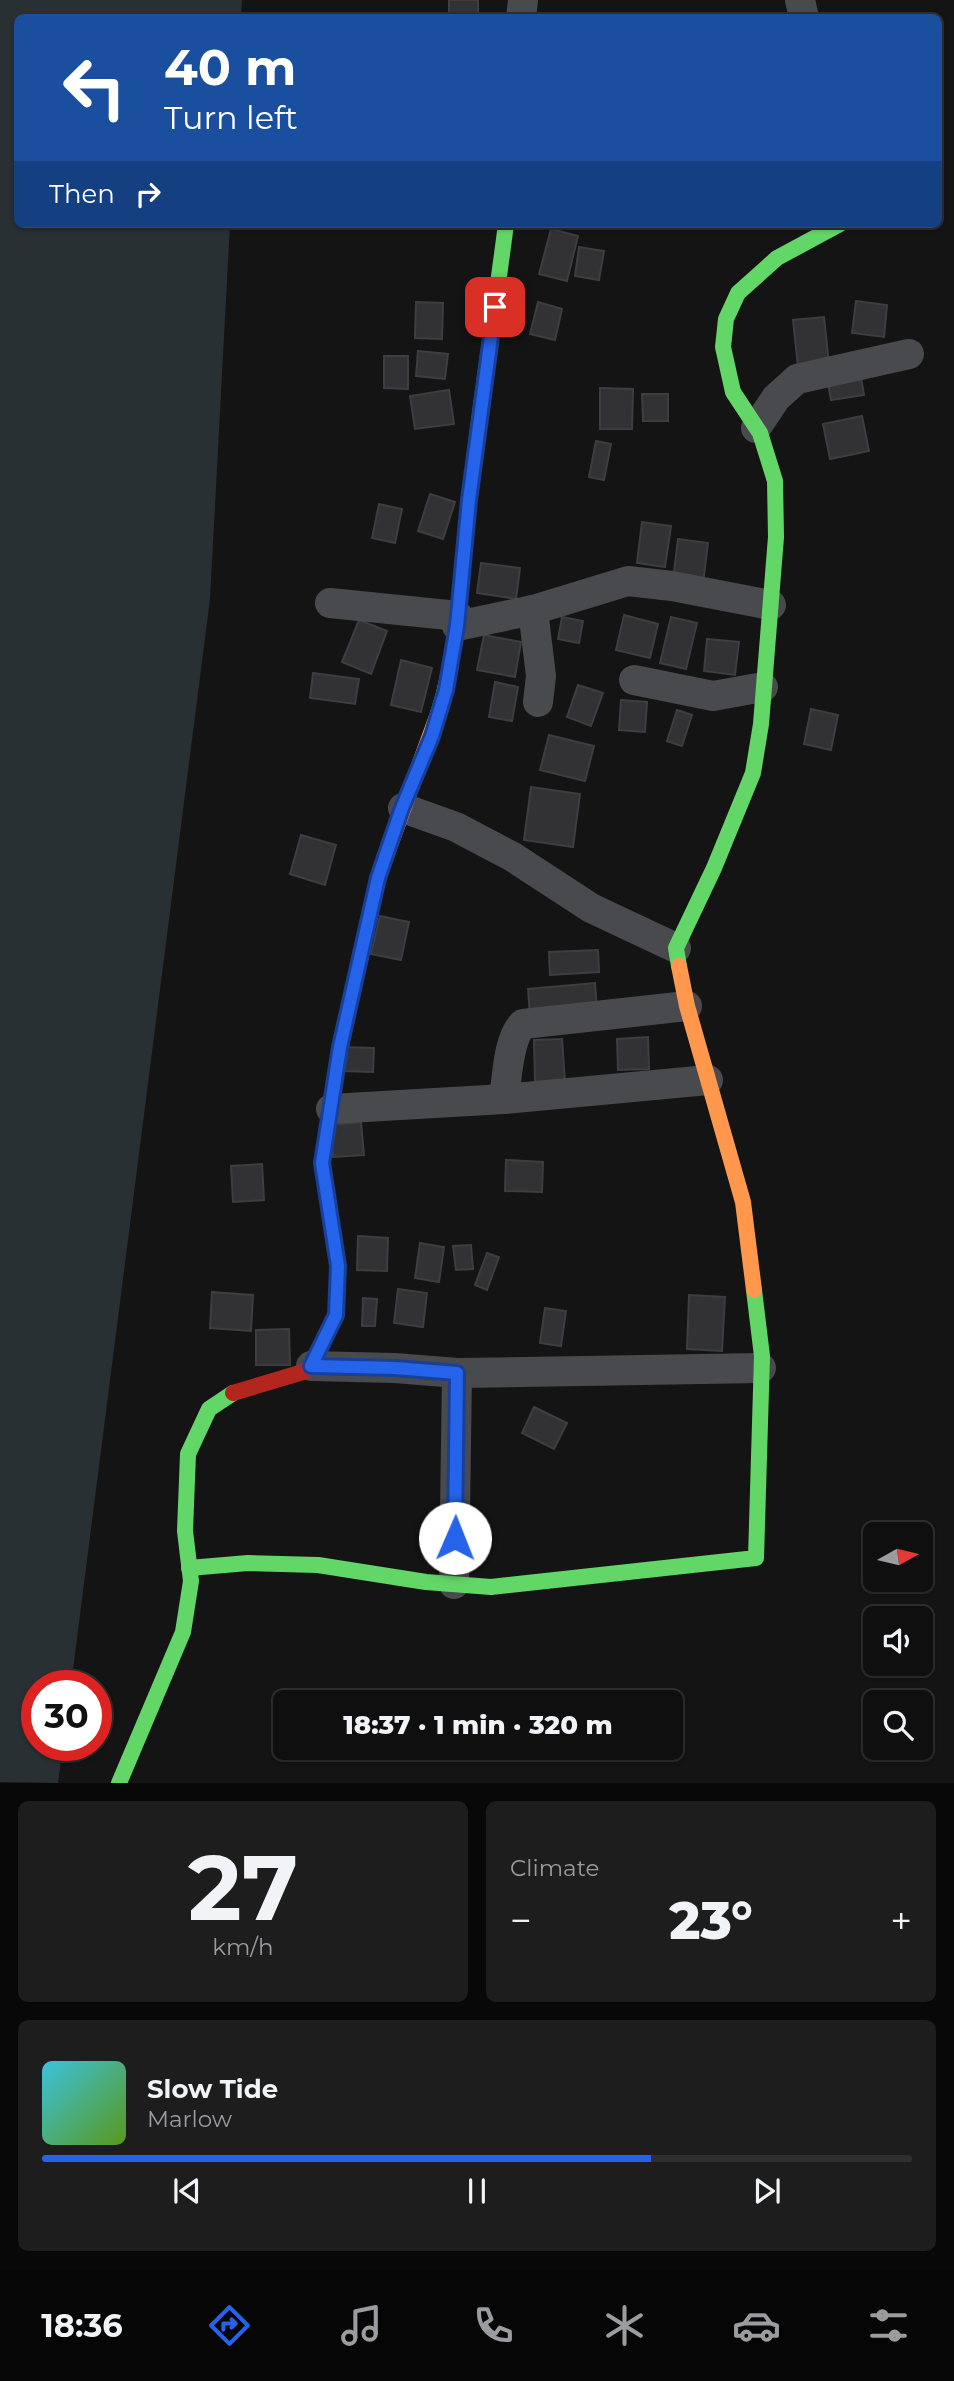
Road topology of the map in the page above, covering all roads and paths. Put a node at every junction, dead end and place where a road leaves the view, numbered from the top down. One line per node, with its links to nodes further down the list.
1 (505, 228): 8 (street)
2 (832, 228): 4 (street)
3 (909, 354): 4 (street)
4 (756, 428): 6 (street)
5 (330, 603): 8 (street)
6 (771, 605): 7 (street); 10 (street)
7 (533, 610): 8 (street); 11 (street)
8 (457, 621): 12 (street)
9 (634, 680): 10 (street)
10 (763, 687): 13 (street)
11 (538, 702)
12 (402, 808): 13 (street); 17 (street)
13 (676, 948): 14 (street)
14 (687, 1006): 15 (street); 16 (street)
15 (708, 1080): 16 (street); 19 (street)
16 (505, 1099): 17 (street)
17 (331, 1109): 18 (street)
18 (311, 1366): 20 (street); 21 (street)
19 (761, 1368): 20 (street); 22 (street)
20 (457, 1373): 22 (street)
21 (189, 1568): 22 (street); 23 (street)
22 (454, 1584)
23 (120, 1783)

